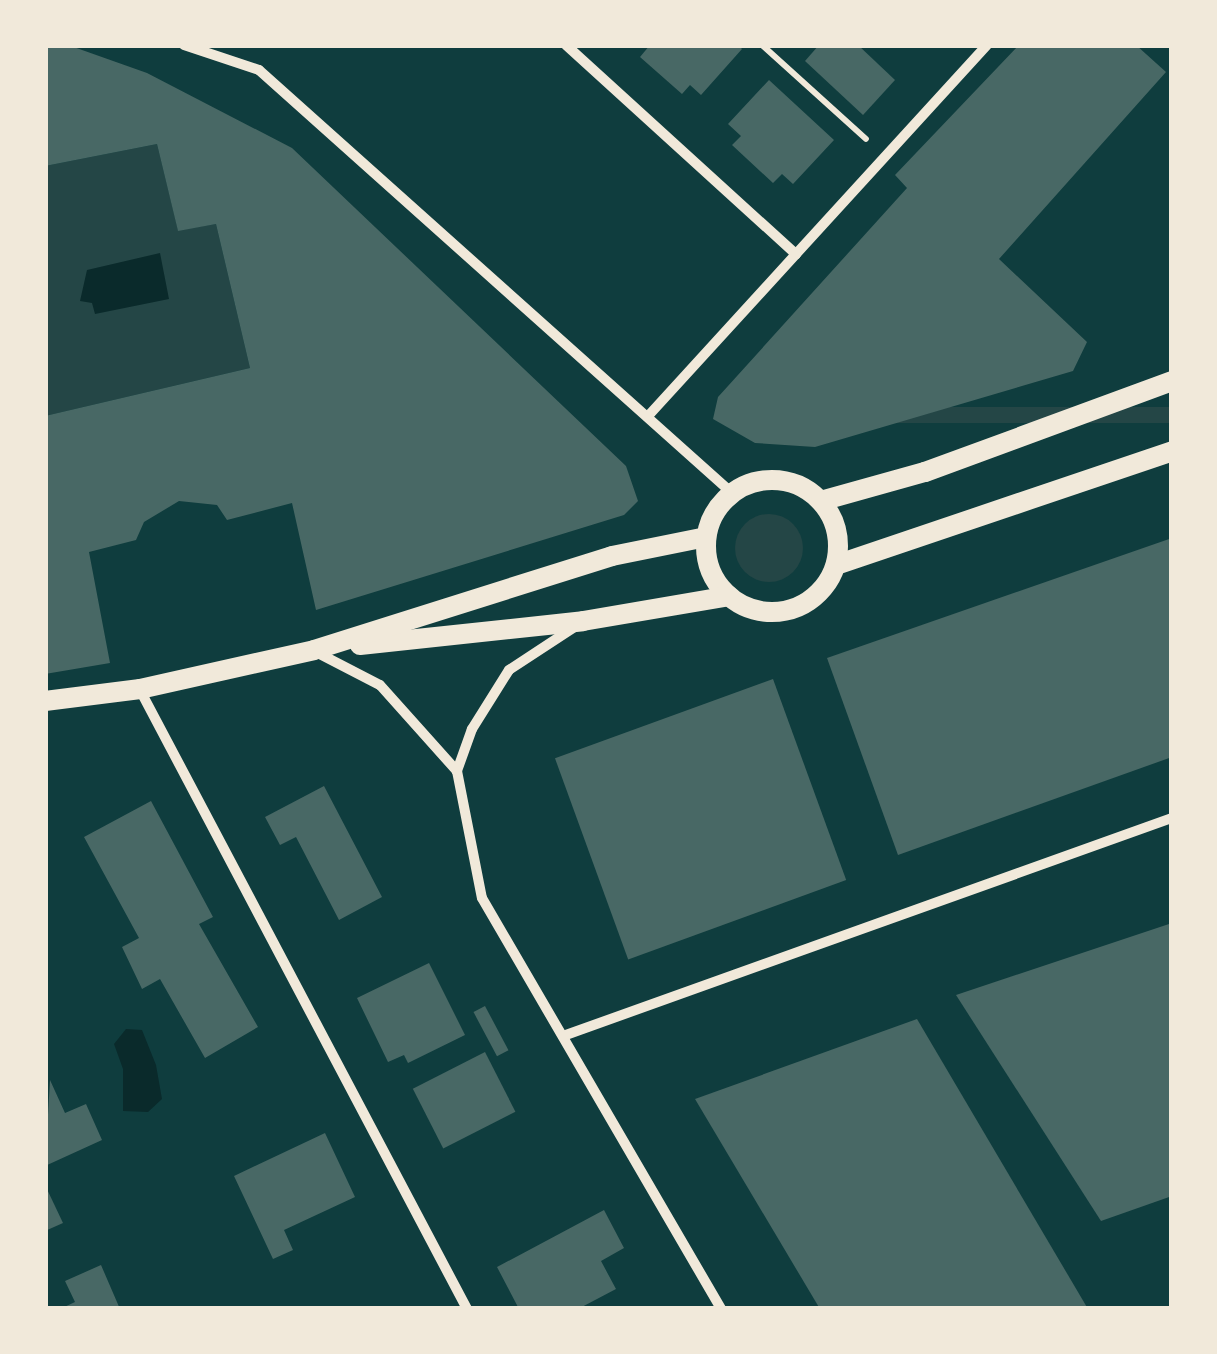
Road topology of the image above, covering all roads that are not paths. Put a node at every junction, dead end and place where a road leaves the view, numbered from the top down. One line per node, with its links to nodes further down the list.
1 (184, 45): 6 (street)
2 (566, 45): 4 (street)
3 (987, 45): 4 (street)
4 (796, 254): 6 (street)
5 (1172, 381): 9 (main road)
6 (648, 415): 8 (street)
7 (1172, 451): 11 (main road)
8 (732, 492): 9 (main road); 10 (main road)
9 (821, 501): 11 (main road)
10 (706, 537): 12 (main road); 14 (main road)
11 (836, 565): 12 (main road)
12 (729, 596): 13 (main road)
13 (582, 622): 14 (main road); 17 (street)
14 (314, 650): 15 (main road); 17 (street)
15 (140, 688): 16 (main road); 20 (street)
16 (45, 701)
17 (457, 772): 19 (street)
18 (1172, 818): 19 (street)
19 (563, 1036): 21 (street)
20 (467, 1309)
21 (721, 1309)

